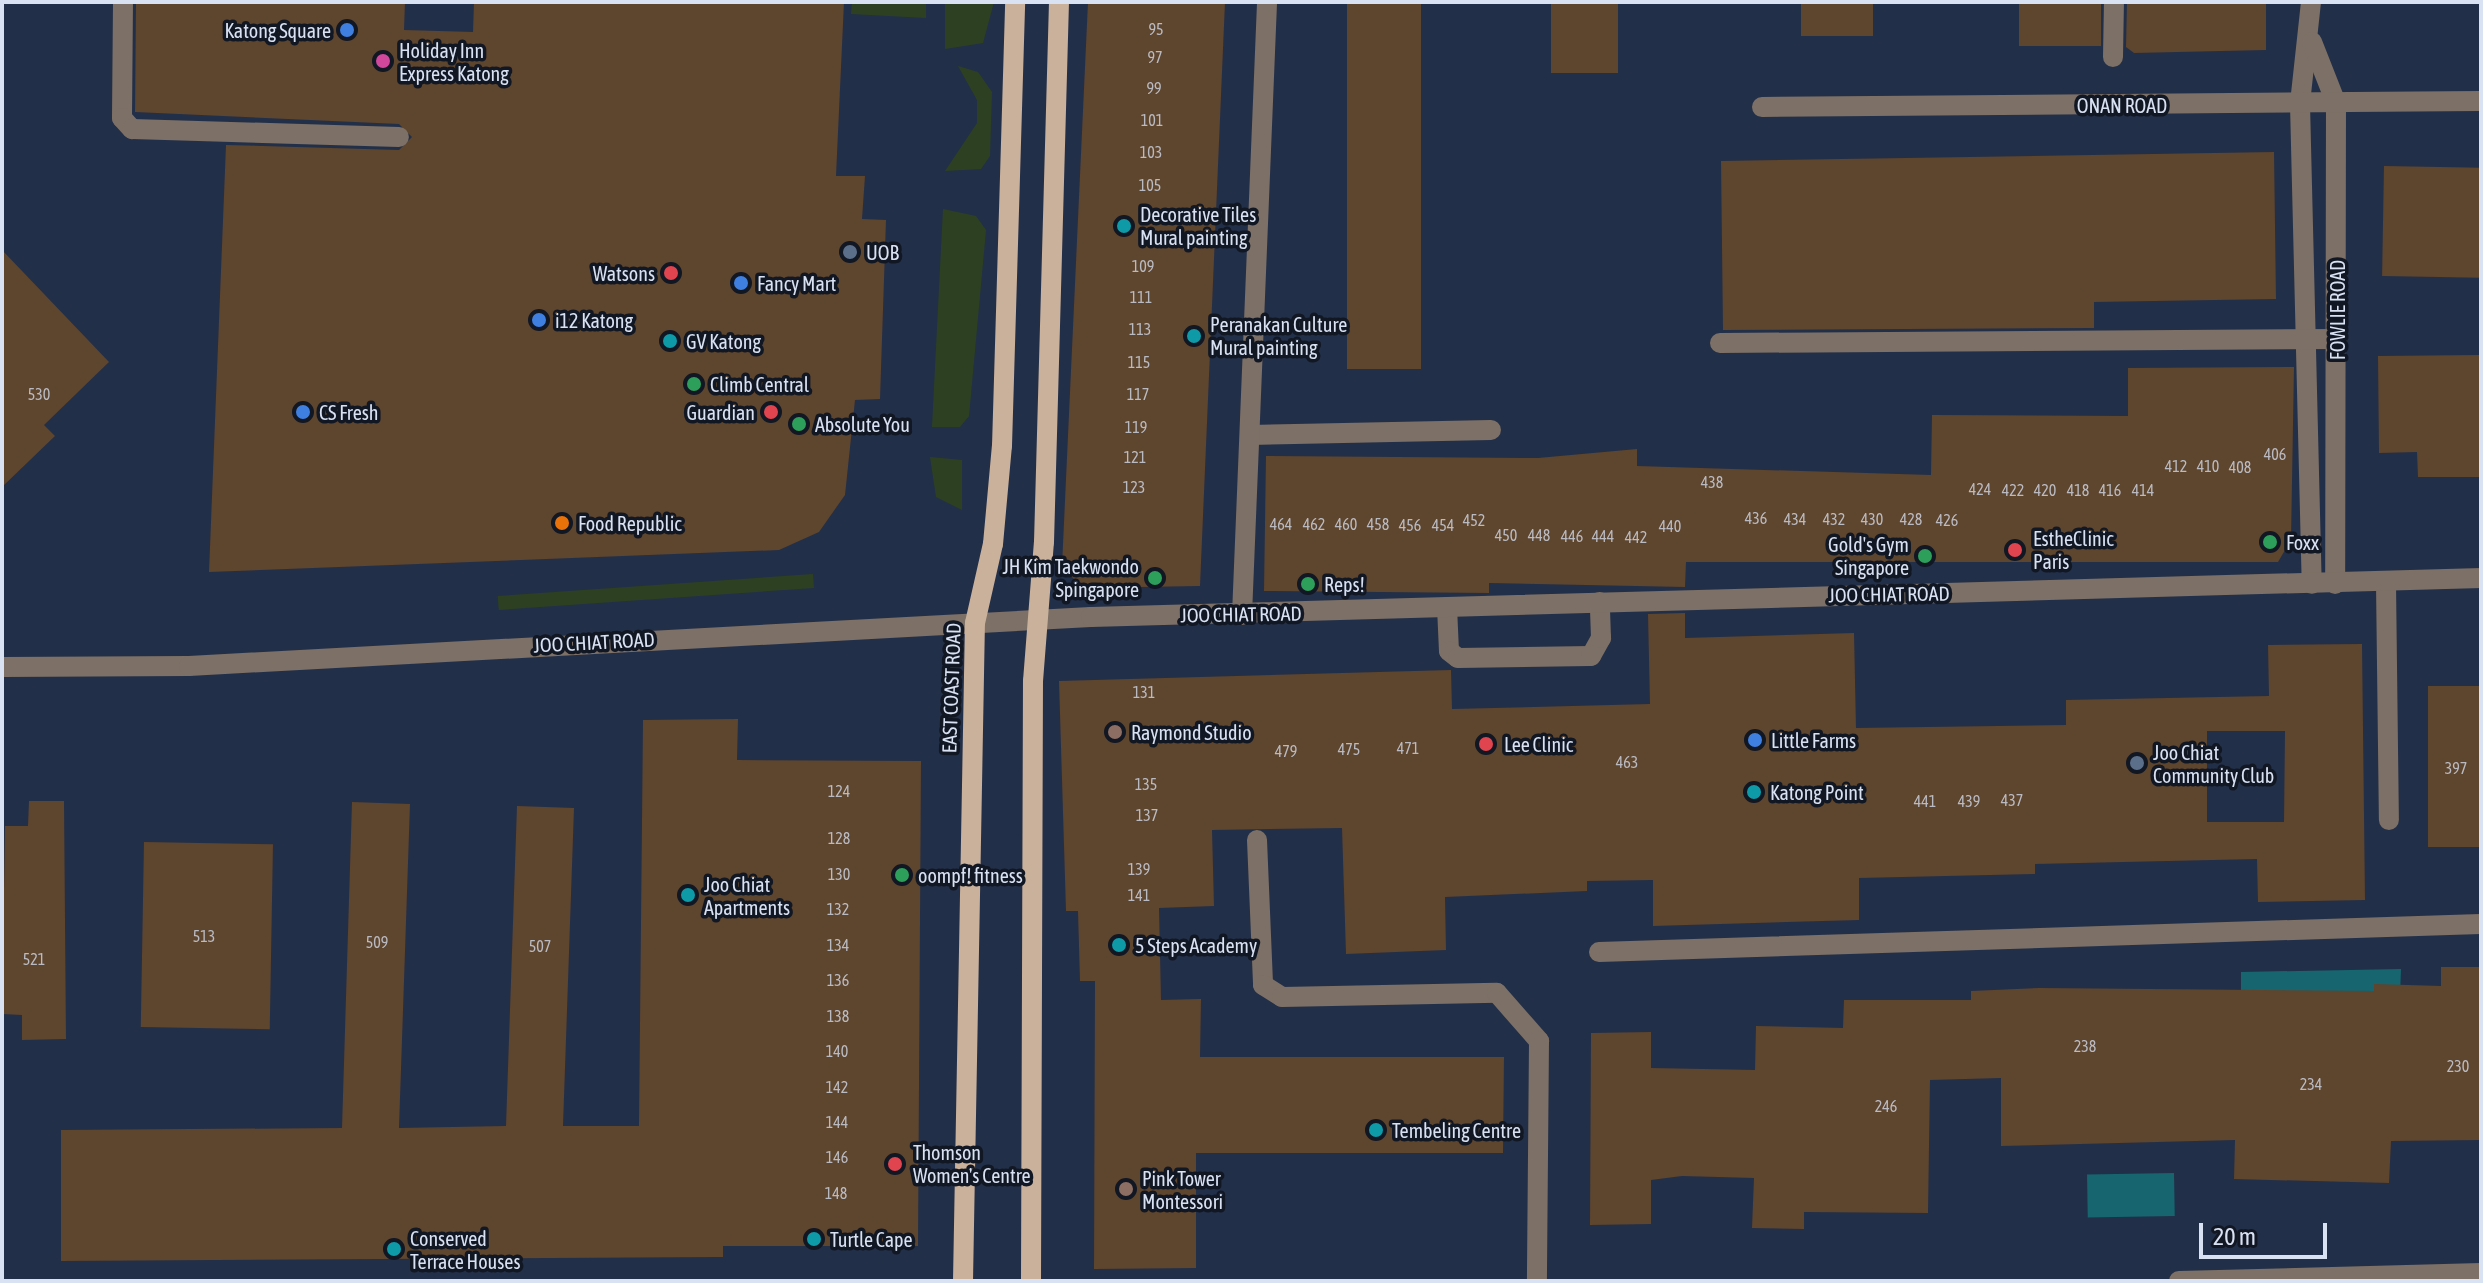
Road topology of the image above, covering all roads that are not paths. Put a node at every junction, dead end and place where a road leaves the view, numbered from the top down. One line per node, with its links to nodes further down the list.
1 (123, 2): 13 (street)
2 (1015, 2): 27 (main road, EAST COAST ROAD)
3 (1059, 2): 26 (main road)
4 (1267, 2): 18 (street)
5 (2114, 2): 8 (street)
6 (2311, 2): 7 (street, FOWLIE ROAD)
7 (2312, 42): 10 (street, FOWLIE ROAD); 11 (street, FOWLIE ROAD)
8 (2113, 57)
9 (2481, 101): 10 (street, ONAN ROAD)
10 (2336, 103): 11 (street, ONAN ROAD); 14 (street, FOWLIE ROAD)
11 (2300, 104): 12 (street, ONAN ROAD); 15 (street, FOWLIE ROAD)
12 (1762, 107)
13 (399, 137)
14 (2337, 339): 15 (street); 22 (street, FOWLIE ROAD)
15 (2308, 340): 16 (street); 21 (street, FOWLIE ROAD)
16 (1720, 343)
17 (1491, 430): 18 (street)
18 (1250, 435): 25 (street)
19 (2481, 578): 20 (street, JOO CHIAT ROAD)
20 (2386, 583): 22 (street, JOO CHIAT ROAD); 29 (street)
21 (2312, 584): 22 (street, JOO CHIAT ROAD); 23 (street, JOO CHIAT ROAD)
22 (2335, 584)
23 (1600, 602): 24 (street, JOO CHIAT ROAD); 24 (street)
24 (1447, 607): 25 (street, JOO CHIAT ROAD)
25 (1242, 615): 26 (street, JOO CHIAT ROAD)
26 (1036, 620): 27 (street, JOO CHIAT ROAD); 35 (main road)
27 (975, 623): 28 (street, JOO CHIAT ROAD); 34 (main road, EAST COAST ROAD)
28 (2, 667)
29 (2389, 820)
30 (1257, 840): 36 (street)
31 (2481, 924): 32 (street)
32 (1599, 952)
33 (2481, 1273): 37 (street)
34 (963, 1281)
35 (1031, 1281)
36 (1537, 1281)
37 (2179, 1281)

